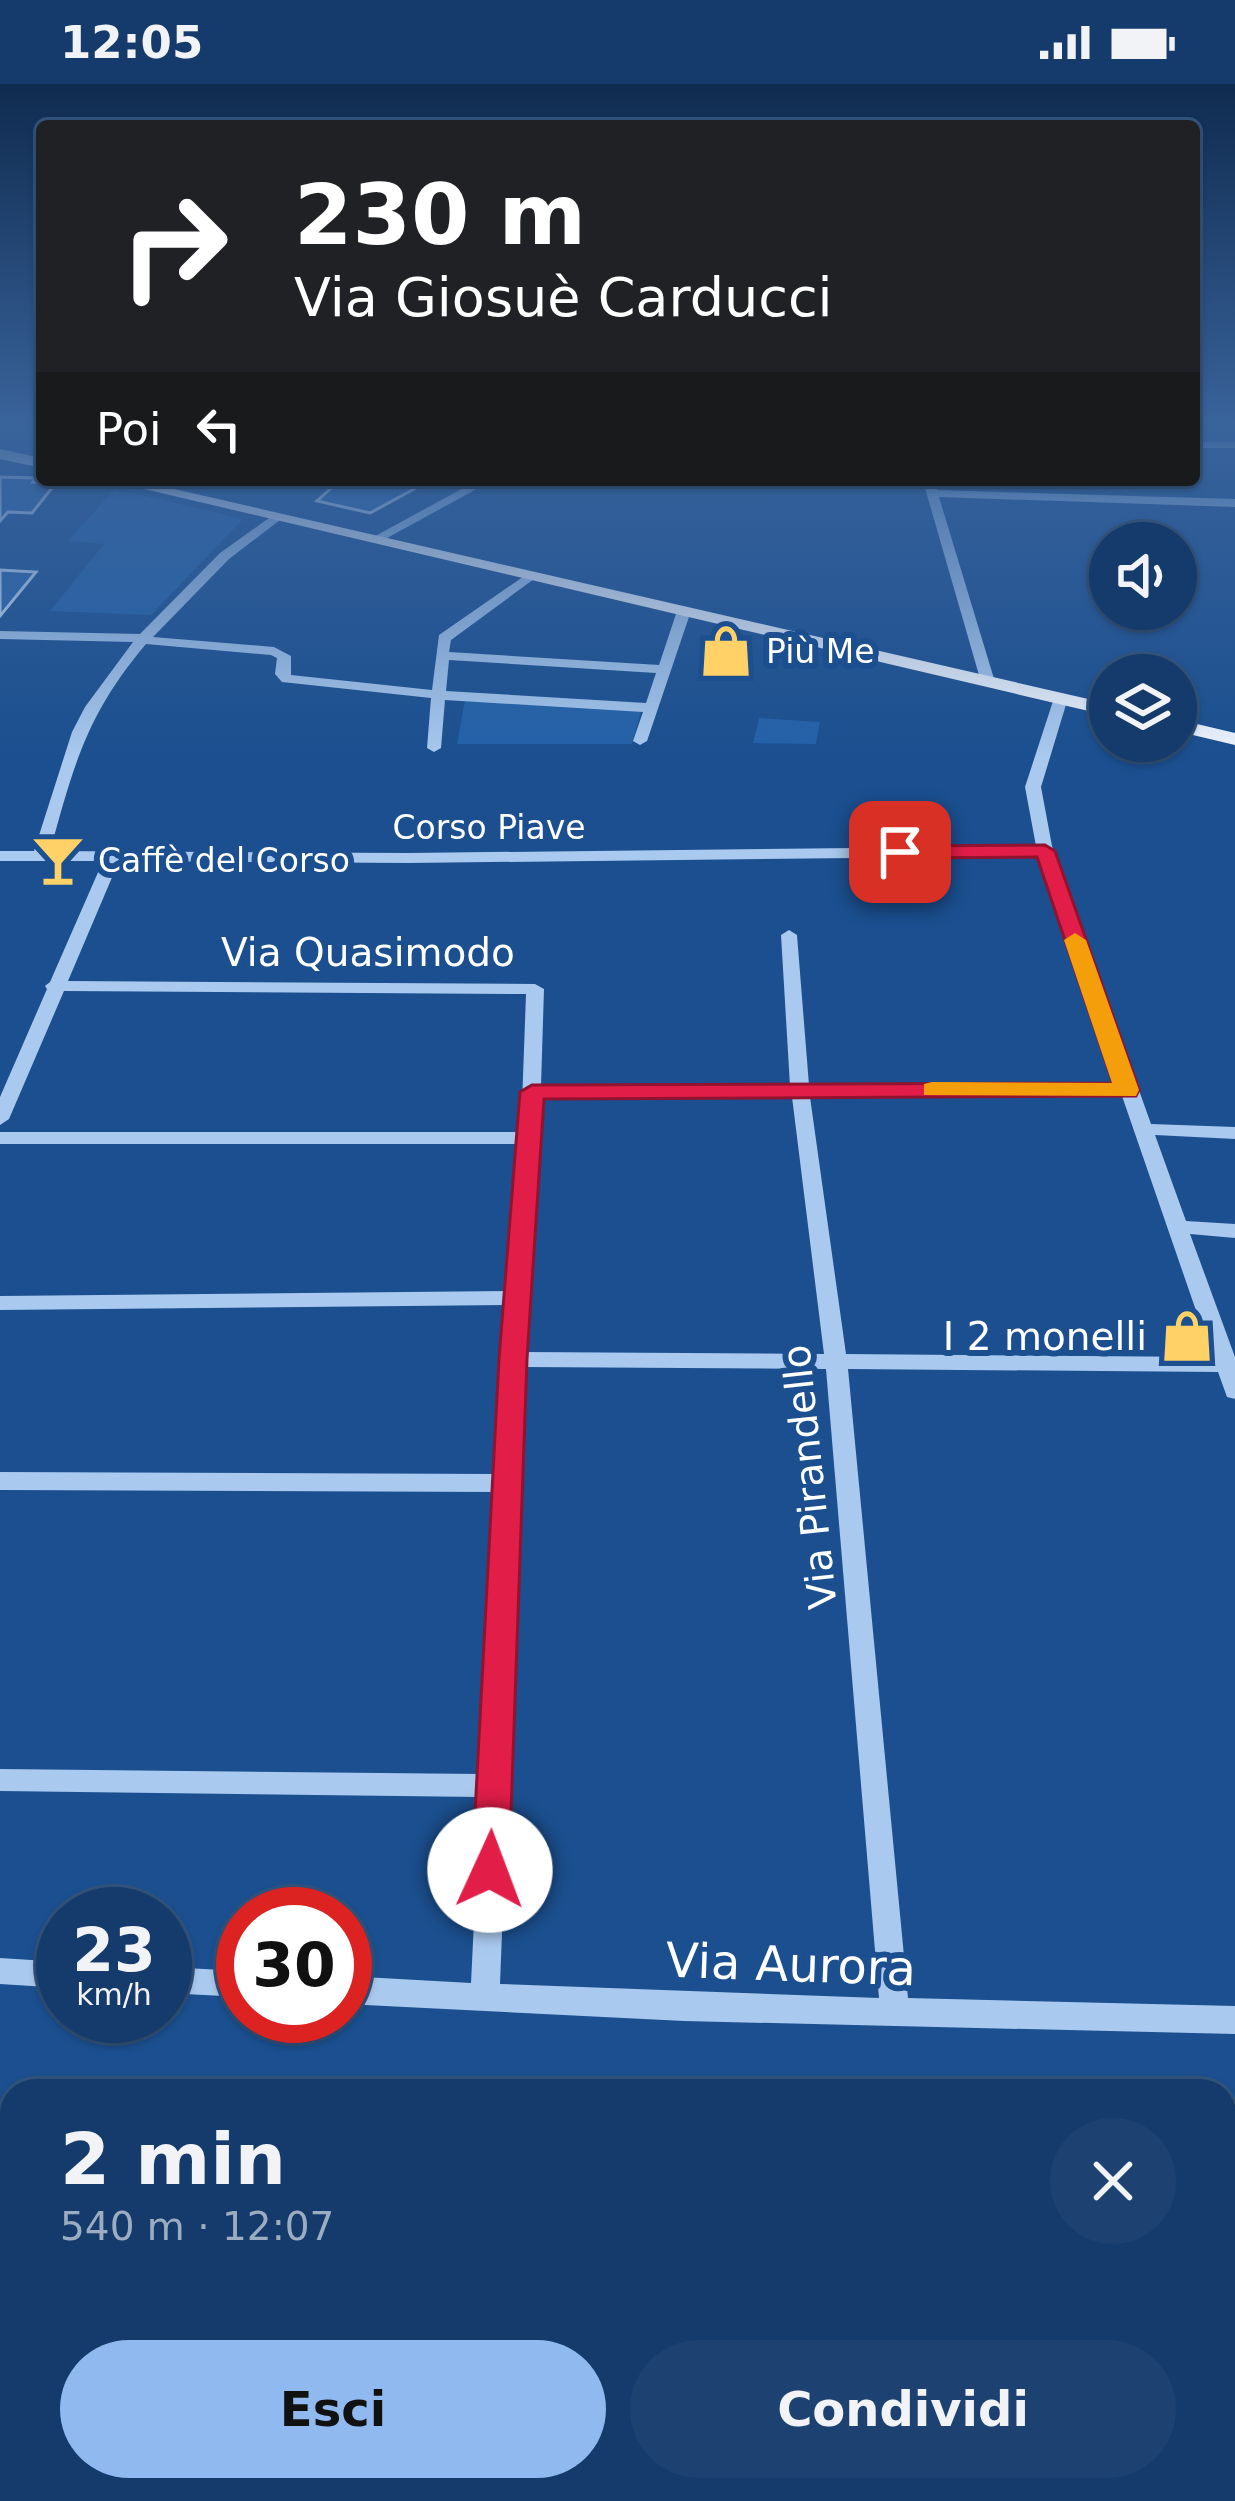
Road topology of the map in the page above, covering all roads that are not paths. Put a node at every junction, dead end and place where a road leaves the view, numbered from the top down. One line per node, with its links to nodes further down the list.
1 (249, 533): 9 (street)
2 (343, 533): 5 (main road)
3 (388, 533): 5 (street)
4 (944, 533): 12 (street)
5 (374, 540): 6 (main road)
6 (530, 576): 7 (main road); 10 (street)
7 (684, 611): 11 (street); 12 (main road)
8 (0, 635): 9 (street)
9 (146, 639): 13 (street); 26 (street)
10 (443, 656): 11 (street); 13 (street)
11 (664, 669): 16 (street)
12 (988, 682): 14 (main road)
13 (439, 695): 16 (street); 20 (street)
14 (1061, 698): 15 (main road); 21 (street)
15 (1089, 705)
16 (652, 708): 19 (street)
17 (1197, 730): 18 (main road)
18 (1235, 739)
19 (640, 741)
20 (434, 748)
21 (1036, 801): 22 (street); 23 (street, Corso Piave)
22 (1045, 851): 23 (street, Corso Piave); 27 (street)
23 (977, 852): 24 (street, Corso Piave); 27 (street, Corso Piave)
24 (114, 854): 26 (street, Corso Piave); 29 (street)
25 (0, 856): 26 (street, Corso Piave)
26 (41, 856)
27 (1054, 879): 31 (street)
28 (789, 935): 30 (street, Via Pirandello)
29 (54, 986): 32 (street, Via Quasimodo); 33 (street)
30 (800, 1089): 31 (street); 32 (street); 43 (street, Via Pirandello)
31 (1127, 1090): 34 (street)
32 (532, 1092): 37 (street, Via Quasimodo)
33 (0, 1119)
34 (1141, 1129): 35 (street); 38 (street)
35 (1235, 1133)
36 (0, 1138): 37 (street)
37 (530, 1138): 40 (street, Via Quasimodo)
38 (1176, 1227): 39 (street); 44 (street)
39 (1235, 1231)
40 (518, 1298): 41 (street); 42 (street, Via Quasimodo)
41 (0, 1303)
42 (513, 1359): 43 (street); 47 (street, Via Quasimodo)
43 (836, 1362): 44 (street); 54 (street, Via Pirandello)
44 (1230, 1364): 45 (street)
45 (1235, 1391)
46 (0, 1481): 47 (street)
47 (508, 1484): 49 (street, Via Quasimodo)
48 (0, 1780): 49 (street)
49 (494, 1786): 53 (street, Via Quasimodo)
50 (0, 1971): 51 (street)
51 (36, 1973)
52 (372, 1991): 53 (street, Via Aurora)
53 (485, 1997): 54 (street, Via Aurora)
54 (896, 2012): 55 (street, Via Aurora)
55 (1235, 2020)

